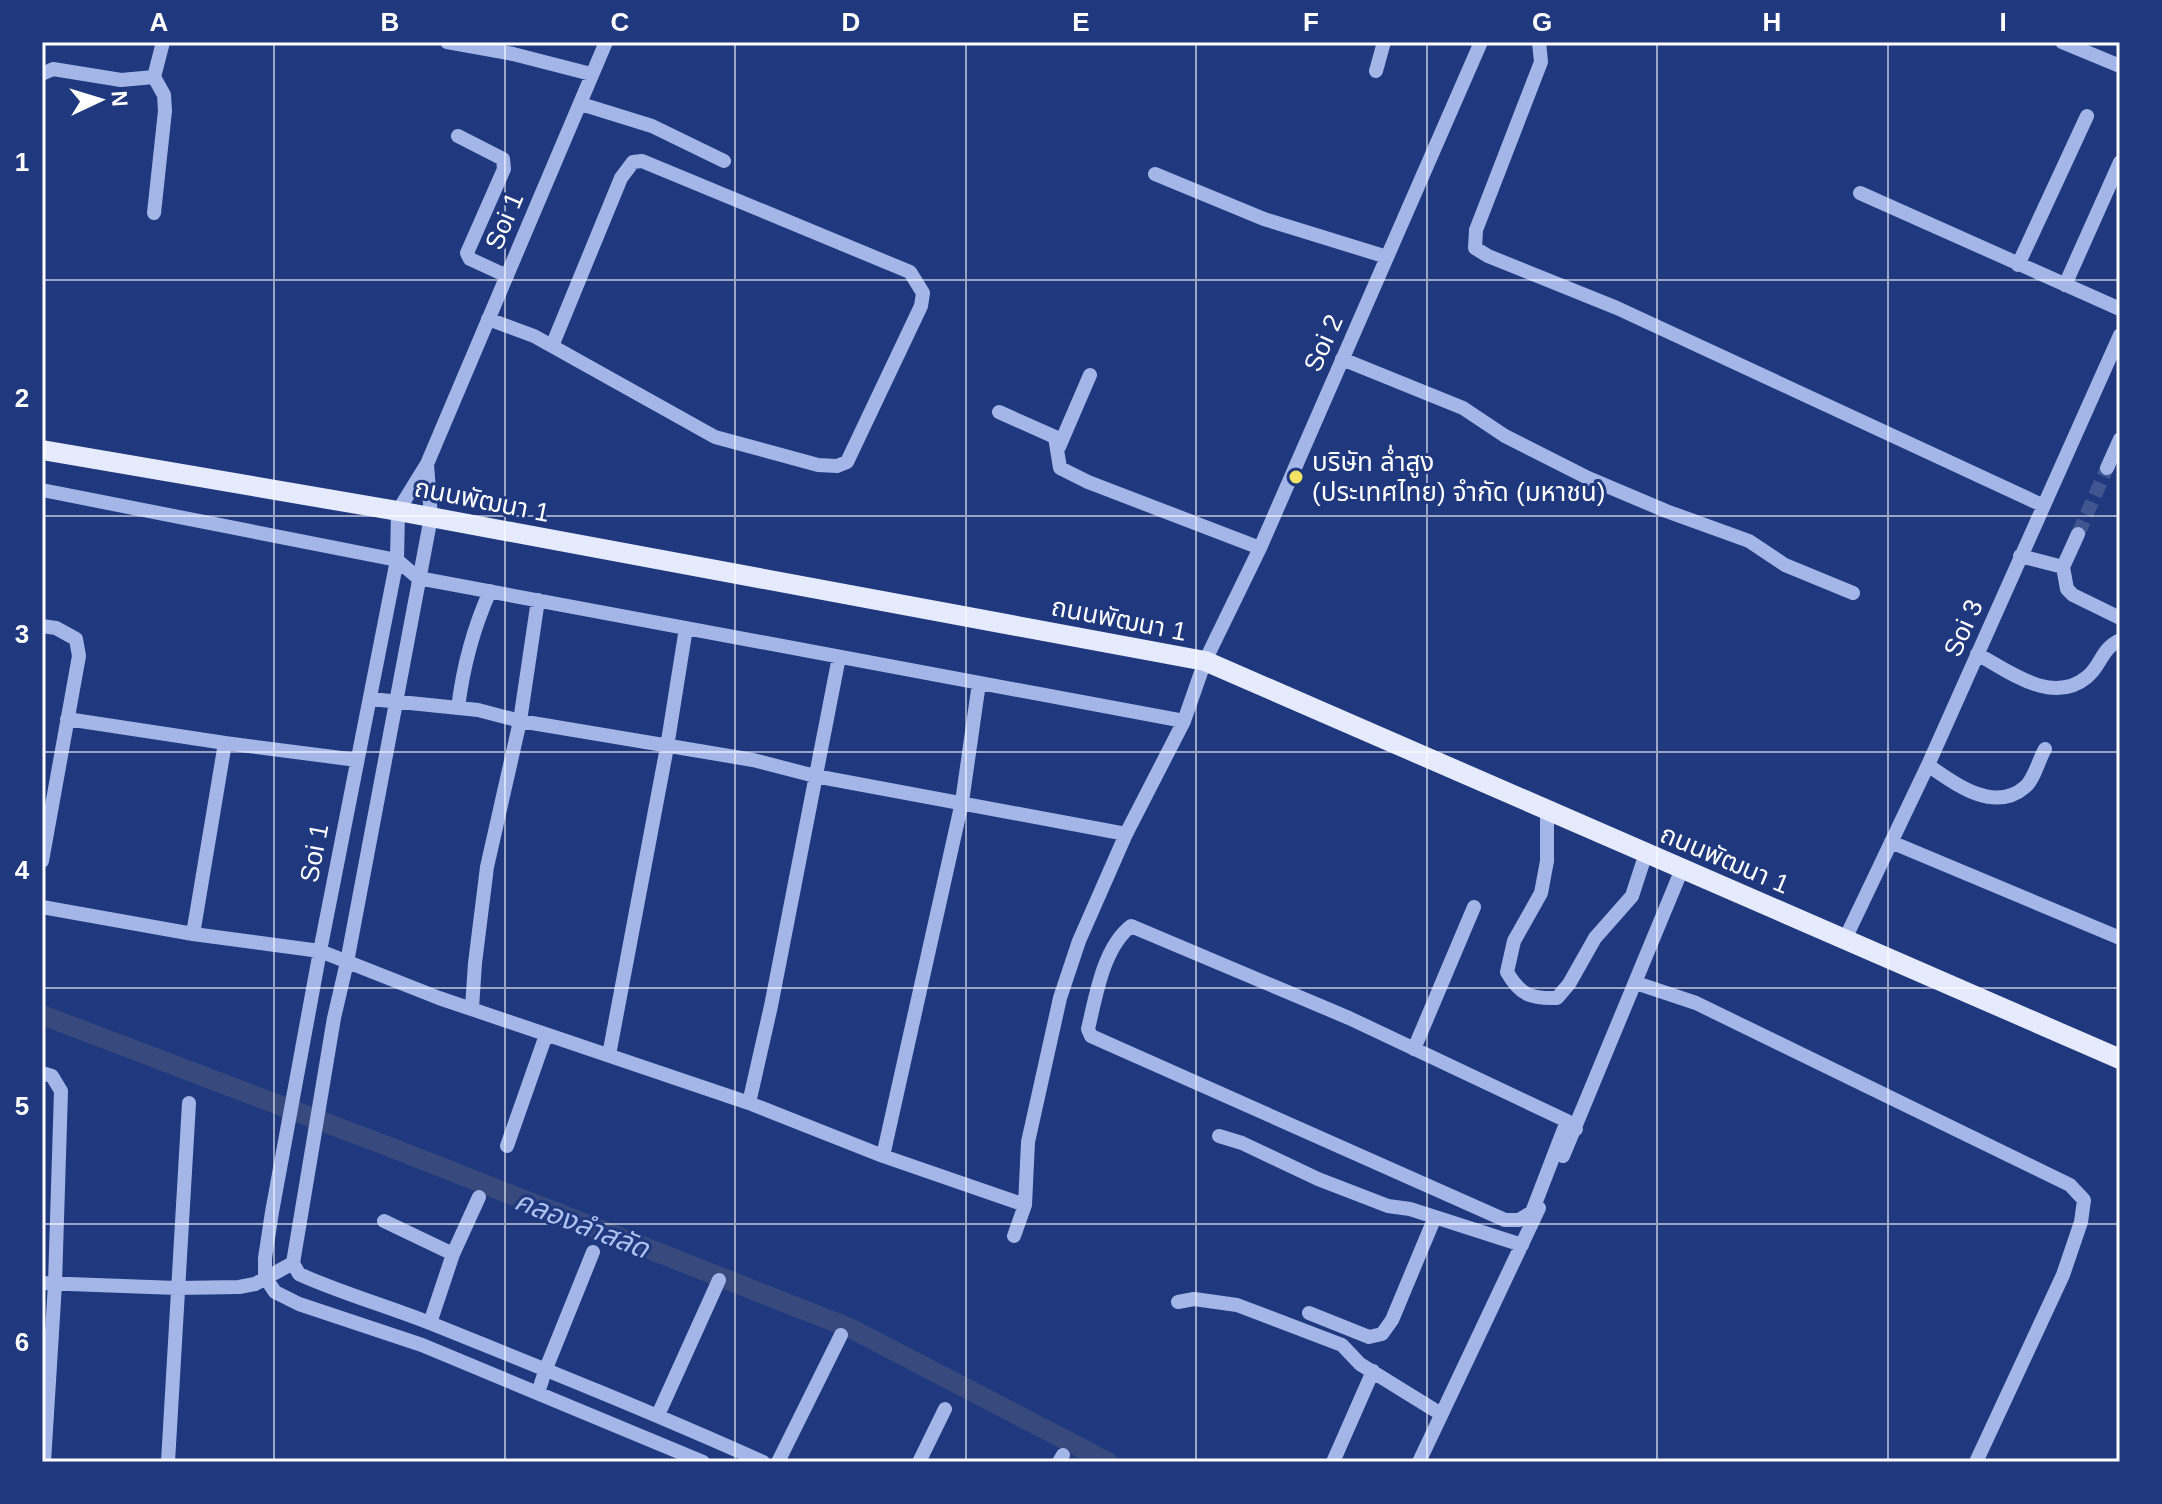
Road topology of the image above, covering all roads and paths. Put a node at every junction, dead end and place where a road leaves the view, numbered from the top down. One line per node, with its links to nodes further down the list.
1 (163, 42): 12 (street)
2 (447, 42): 11 (street)
3 (606, 42): 11 (street, Soi 1)
4 (1384, 42): 9 (street)
5 (1481, 42): 21 (street, Soi 2)
6 (1539, 42): 38 (street)
7 (2062, 42): 8 (street)
8 (2120, 66)
9 (1376, 71)
10 (42, 74): 12 (street)
11 (591, 74): 13 (street, Soi 1)
12 (154, 77): 20 (street)
13 (581, 104): 16 (street); 23 (street, Soi 1)
14 (2087, 116): 22 (street)
15 (458, 136): 23 (street)
16 (724, 161)
17 (2120, 162): 24 (street)
18 (1155, 174): 21 (street)
19 (1860, 193): 22 (street)
20 (154, 213)
21 (1387, 257): 29 (street, Soi 2)
22 (2018, 265): 24 (street)
23 (507, 276): 26 (street, Soi 1)
24 (2065, 285): 25 (street)
25 (2120, 309)
26 (488, 319): 28 (street); 35 (street, Soi 1)
27 (2120, 335): 38 (street, Soi 3)
28 (552, 346): 28 (street)
29 (1342, 359): 42 (street, Soi 2); 48 (street)
30 (1090, 375): 33 (street)
31 (999, 412): 33 (street)
32 (2120, 439): 36 (street)
33 (1059, 447): 42 (street)
34 (42, 450): 39 (main road, ถนนพัฒนา 1)
35 (427, 464): 39 (street, Soi 1); 40 (street, Soi 1)
36 (2107, 468)
37 (42, 490): 44 (street)
38 (2042, 505): 43 (street, Soi 3)
39 (398, 511): 40 (main road, ถนนพัฒนา 1); 44 (street, Soi 1)
40 (431, 517): 46 (street, Soi 1); 56 (main road, ถนนพัฒนา 1)
41 (2078, 534): 45 (street)
42 (1260, 548): 56 (street, Soi 2)
43 (2020, 556): 45 (street); 54 (street, Soi 3)
44 (397, 560): 46 (street); 58 (street, Soi 1)
45 (2063, 567): 50 (street)
46 (418, 578): 47 (street); 59 (street, Soi 1)
47 (490, 591): 49 (street); 60 (street)
48 (1853, 593)
49 (538, 600): 52 (street); 62 (street)
50 (2120, 618)
51 (42, 626): 61 (street)
52 (686, 628): 55 (street); 65 (street)
53 (2120, 640): 54 (street)
54 (1977, 654): 68 (street, Soi 3)
55 (839, 657): 57 (street); 69 (street)
56 (1205, 661): 63 (street, Soi 2); 71 (main road, ถนนพัฒนา 1)
57 (979, 683): 63 (street); 70 (street)
58 (371, 699): 59 (street); 67 (street, Soi 1)
59 (395, 702): 60 (street); 83 (street, Soi 1)
60 (458, 708): 62 (street)
61 (67, 719): 64 (street); 75 (street)
62 (520, 721): 65 (street); 85 (street)
63 (1184, 721): 72 (street, Soi 2)
64 (225, 743): 67 (street); 79 (street)
65 (667, 747): 69 (street); 88 (street)
66 (2045, 749): 68 (street)
67 (357, 760): 82 (street, Soi 1)
68 (1928, 765): 73 (street, Soi 3)
69 (815, 776): 70 (street); 92 (street)
70 (962, 802): 72 (street); 96 (street)
71 (1547, 810): 74 (main road, ถนนพัฒนา 1); 74 (street)
72 (1126, 834): 98 (street, Soi 2)
73 (1891, 842): 80 (street); 81 (street, Soi 3)
74 (1646, 853): 76 (main road, ถนนพัฒนา 1)
75 (42, 861)
76 (1682, 869): 81 (main road, ถนนพัฒนา 1); 84 (street)
77 (42, 907): 79 (street)
78 (1474, 907): 87 (street)
79 (193, 934): 82 (street)
80 (2120, 938)
81 (1845, 939): 89 (main road, ถนนพัฒนา 1)
82 (320, 951): 83 (street); 106 (street, Soi 1)
83 (347, 962): 85 (street); 105 (street, Soi 1)
84 (1636, 983): 93 (street); 128 (street)
85 (472, 1008): 86 (street)
86 (546, 1035): 88 (street); 95 (street)
87 (1414, 1049): 93 (street); 93 (street)
88 (609, 1055): 92 (street)
89 (2120, 1059)
90 (42, 1073): 108 (street)
91 (189, 1103): 109 (street)
92 (749, 1103): 96 (street)
93 (1572, 1125): 102 (street)
94 (1219, 1136): 99 (street)
95 (507, 1146)
96 (883, 1156): 98 (street)
97 (479, 1197): 104 (street)
98 (1025, 1205): 101 (street, Soi 2)
99 (1435, 1217): 102 (street); 111 (street)
100 (384, 1221): 104 (street)
101 (1014, 1236)
102 (1522, 1245): 118 (street)
103 (593, 1252): 114 (street)
104 (453, 1254): 112 (street)
105 (293, 1263): 106 (street); 112 (street)
106 (265, 1277): 109 (street); 116 (street)
107 (719, 1280): 119 (street)
108 (49, 1283): 109 (street); 120 (street)
109 (177, 1288): 121 (street)
110 (1178, 1302): 115 (street)
111 (1309, 1313)
112 (430, 1323): 114 (street)
113 (841, 1335): 124 (street)
114 (545, 1371): 116 (street); 119 (street)
115 (1373, 1371): 118 (street); 126 (street)
116 (538, 1393): 122 (street)
117 (945, 1409): 125 (street)
118 (1441, 1414): 127 (street)
119 (658, 1415): 123 (street)
120 (44, 1462)
121 (168, 1462)
122 (703, 1462)
123 (763, 1462)
124 (778, 1462)
125 (919, 1462)
126 (1333, 1462)
127 (1419, 1462)
128 (1976, 1462)

